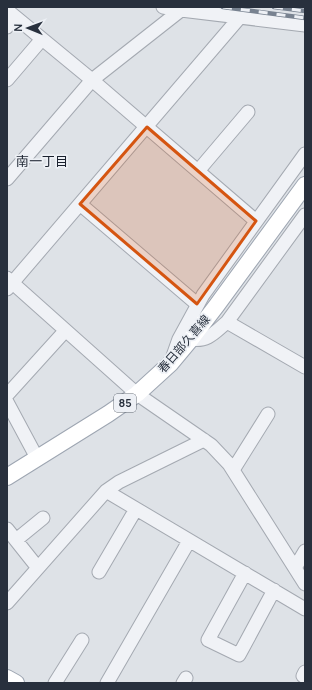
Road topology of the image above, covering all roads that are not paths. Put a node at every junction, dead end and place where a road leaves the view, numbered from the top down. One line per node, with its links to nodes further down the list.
1 (163, 7): 2 (street)
2 (181, 10): 3 (street); 8 (street)
3 (240, 17): 5 (street); 10 (street)
4 (10, 18): 6 (street)
5 (305, 25)
6 (42, 39): 7 (street); 8 (street)
7 (7, 80)
8 (92, 80): 10 (street); 13 (street)
9 (248, 112): 12 (street)
10 (147, 127): 12 (street); 15 (street)
11 (305, 154): 17 (street)
12 (198, 172): 17 (street)
13 (7, 179)
14 (305, 185): 22 (main road, 春日部久喜線 / 85)
15 (80, 204): 18 (street); 19 (street)
16 (305, 216): 20 (street)
17 (256, 221): 19 (street)
18 (9, 284): 21 (street)
19 (197, 304): 23 (street)
20 (226, 322): 22 (street); 24 (street)
21 (65, 331): 25 (street); 26 (street)
22 (191, 339): 23 (main road, 春日部久喜線 / 85)
23 (171, 363): 25 (main road, 春日部久喜線 / 85)
24 (305, 368)
25 (137, 394): 29 (street); 30 (main road, 春日部久喜線 / 85)
26 (7, 395)
27 (7, 402): 30 (street)
28 (268, 414): 31 (street)
29 (204, 440): 31 (street); 33 (street)
30 (37, 458): 32 (main road, 春日部久喜線 / 85)
31 (233, 470): 41 (street)
32 (7, 477)
33 (106, 491): 34 (street); 40 (street)
34 (136, 509): 38 (street); 42 (street)
35 (43, 518): 37 (street)
36 (7, 529): 37 (street)
37 (16, 540): 40 (street)
38 (189, 541): 43 (street); 52 (street)
39 (305, 551): 41 (street)
40 (38, 568): 46 (street)
41 (295, 568): 44 (street)
42 (99, 572)
43 (245, 573): 45 (street); 45 (street)
44 (305, 584)
45 (274, 590): 47 (street)
46 (7, 603)
47 (305, 609)
48 (82, 640): 51 (street)
49 (7, 678): 50 (main road)
50 (16, 683)
51 (55, 683)
52 (107, 683)

